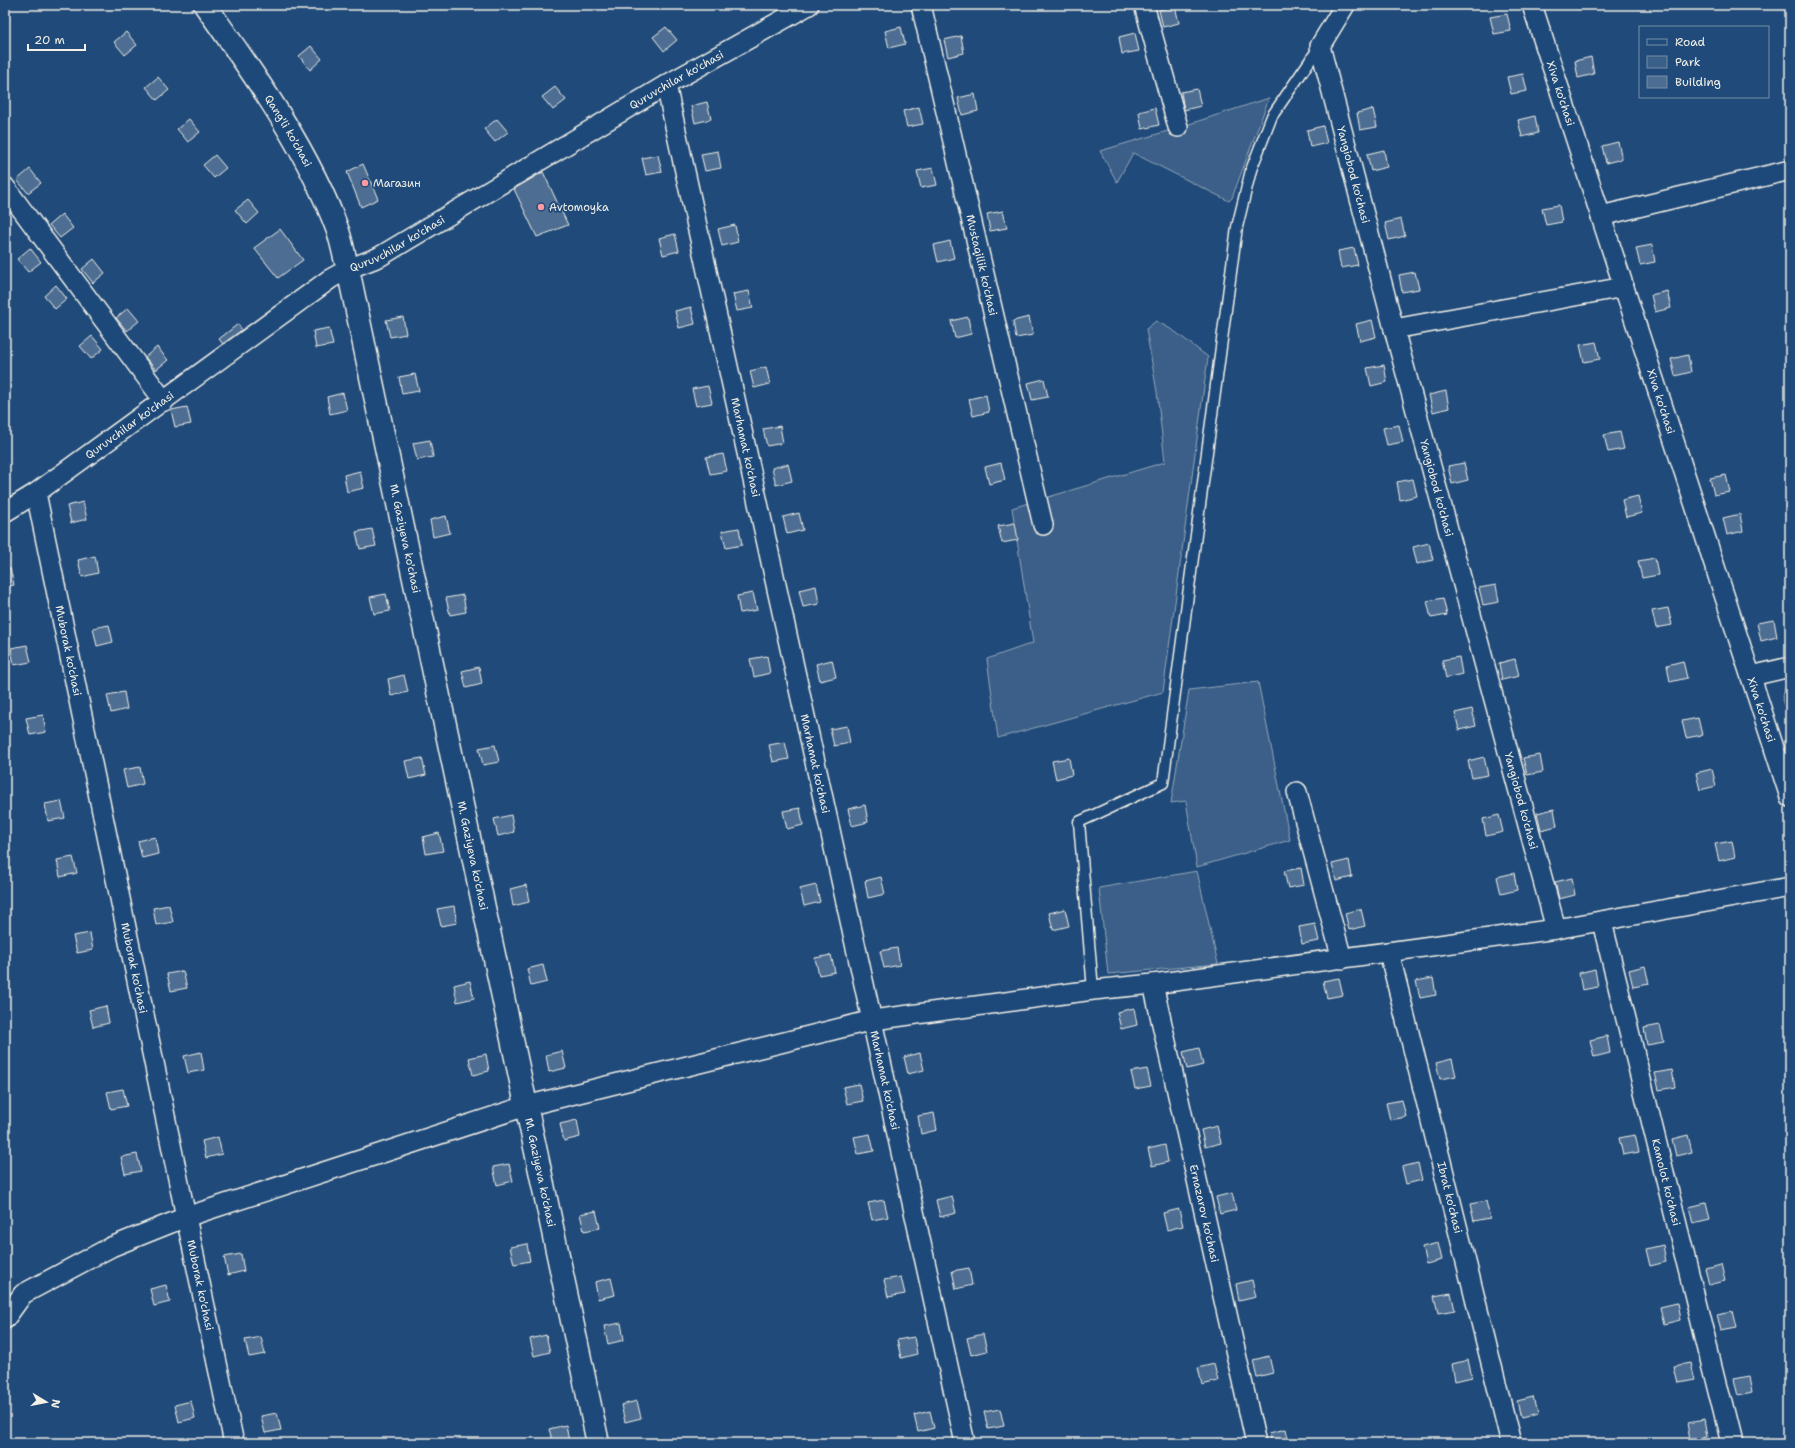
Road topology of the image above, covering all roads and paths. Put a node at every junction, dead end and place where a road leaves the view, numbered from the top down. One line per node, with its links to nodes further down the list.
1 (206, 5): 13 (street, Qang'li ko'chasi)
2 (809, 5): 8 (street, Quruvchilar ko'chasi)
3 (921, 5): 19 (street, Mustaqillik ko'chasi)
4 (1144, 5): 9 (street)
5 (1345, 5): 7 (street)
6 (1532, 5): 12 (street, Xiva ko'chasi)
7 (1320, 46): 15 (street, Yangiobod ko'chasi); 30 (lane)
8 (666, 85): 13 (street, Quruvchilar ko'chasi); 31 (street, Marhamat ko'chasi)
9 (1178, 127)
10 (1790, 170): 12 (street)
11 (5, 187): 16 (street)
12 (1601, 216): 14 (street, Xiva ko'chasi)
13 (348, 269): 16 (street, Quruvchilar ko'chasi); 32 (street, M. Gaziyeva ko'chasi)
14 (1624, 287): 15 (street); 21 (street, Xiva ko'chasi)
15 (1394, 329): 26 (street, Yangiobod ko'chasi)
16 (164, 401): 17 (street, Quruvchilar ko'chasi)
17 (36, 493): 18 (street, Quruvchilar ko'chasi); 33 (street, Muborak ko'chasi)
18 (5, 512)
19 (1043, 525)
20 (1790, 667): 21 (street)
21 (1751, 676): 23 (street, Xiva ko'chasi)
22 (1297, 792): 28 (street)
23 (1790, 797)
24 (1790, 887): 25 (street)
25 (1602, 922): 26 (street); 40 (street, Kamolot ko'chasi)
26 (1556, 930): 27 (street)
27 (1389, 952): 28 (street); 39 (street, Ibrat ko'chasi)
28 (1342, 959): 29 (street)
29 (1153, 984): 30 (street); 38 (street, Ernazarov ko'chasi)
30 (1093, 990): 31 (street)
31 (873, 1020): 32 (street); 37 (street, Marhamat ko'chasi)
32 (526, 1106): 33 (street); 36 (street, M. Gaziyeva ko'chasi)
33 (186, 1217): 34 (street); 35 (street, Muborak ko'chasi)
34 (5, 1319)
35 (234, 1443)
36 (598, 1443)
37 (965, 1443)
38 (1256, 1443)
39 (1511, 1443)
40 (1731, 1443)

